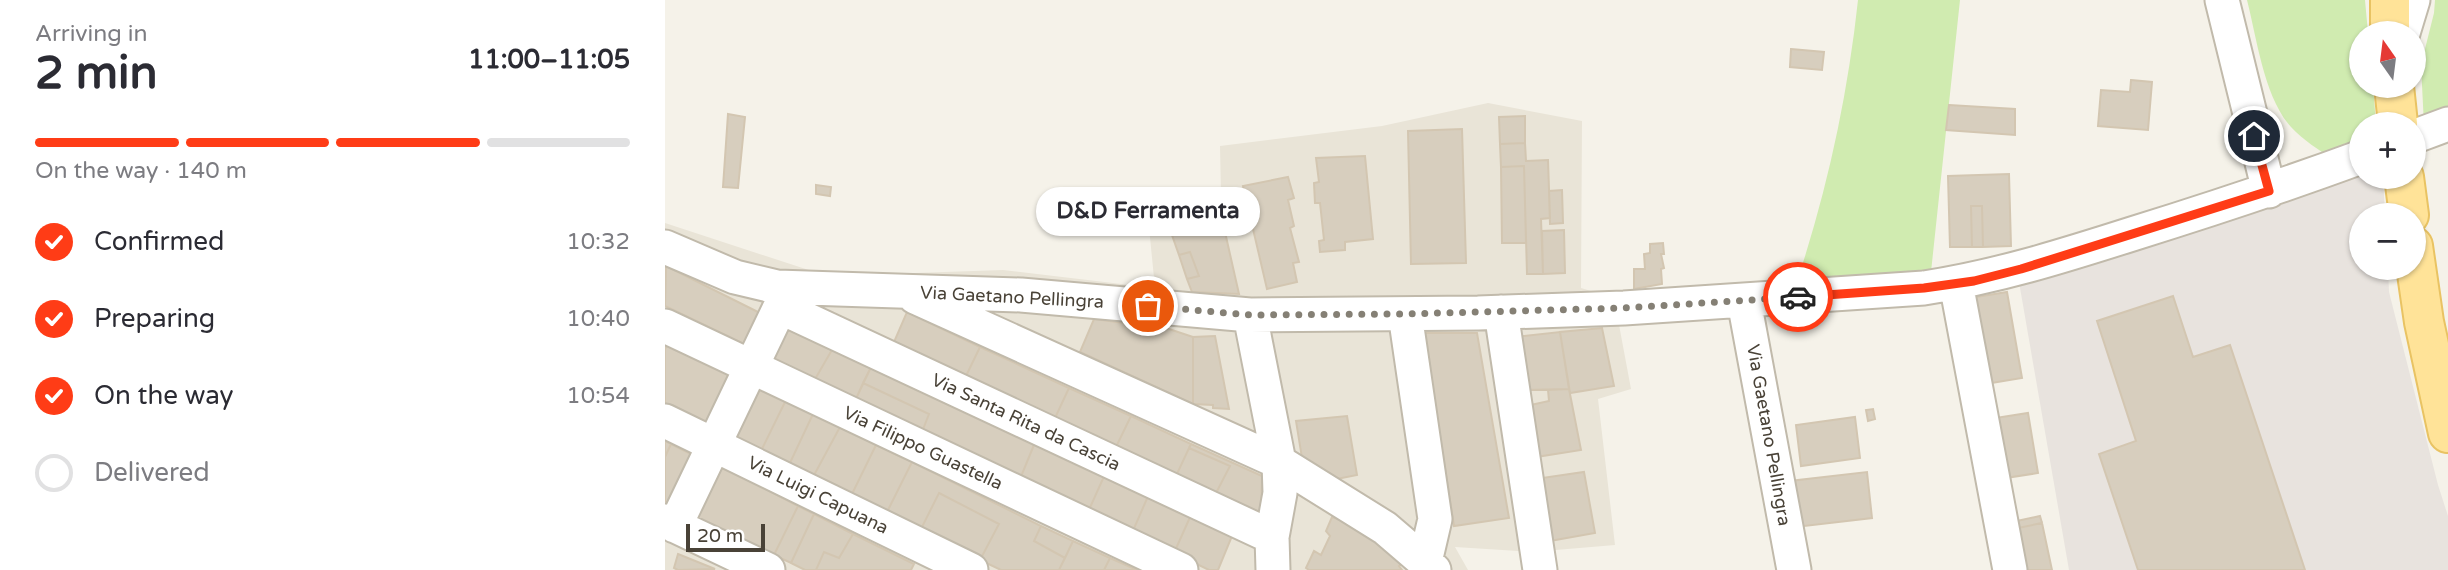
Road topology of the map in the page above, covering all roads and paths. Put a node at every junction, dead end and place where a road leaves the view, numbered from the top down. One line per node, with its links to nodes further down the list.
1 (2222, 0): 3 (street)
2 (2349, 161): 3 (street, Via Gaetano Pellingra)
3 (2269, 191): 6 (street, Via Gaetano Pellingra)
4 (665, 247): 8 (street, Via Gaetano Pellingra)
5 (2418, 280): 16 (main road)
6 (1956, 284): 9 (street, Via Gaetano Pellingra); 28 (street)
7 (900, 290): 8 (street, Via Gaetano Pellingra); 12 (street, Via Gaetano Pellingra); 18 (street)
8 (779, 297): 14 (street); 20 (street, Via Santa Rita da Cascia)
9 (1744, 300): 10 (street, Via Gaetano Pellingra); 27 (street, Via Gaetano Pellingra)
10 (1490, 312): 11 (street, Via Gaetano Pellingra); 26 (street)
11 (1405, 314): 12 (street, Via Gaetano Pellingra); 21 (street)
12 (1250, 315): 18 (street)
13 (665, 326): 14 (street, Via Filippo Guastella)
14 (751, 366): 17 (street); 24 (street, Via Filippo Guastella)
15 (665, 421): 17 (street, Via Luigi Capuana)
16 (2448, 433)
17 (714, 445): 19 (street); 23 (street, Via Luigi Capuana)
18 (1279, 462): 20 (street); 21 (street)
19 (670, 523): 22 (street)
20 (1272, 537): 25 (street)
21 (1430, 566)
22 (768, 570)
23 (971, 570)
24 (1181, 570)
25 (1273, 570)
26 (1539, 570)
27 (1794, 570)
28 (2010, 570)

